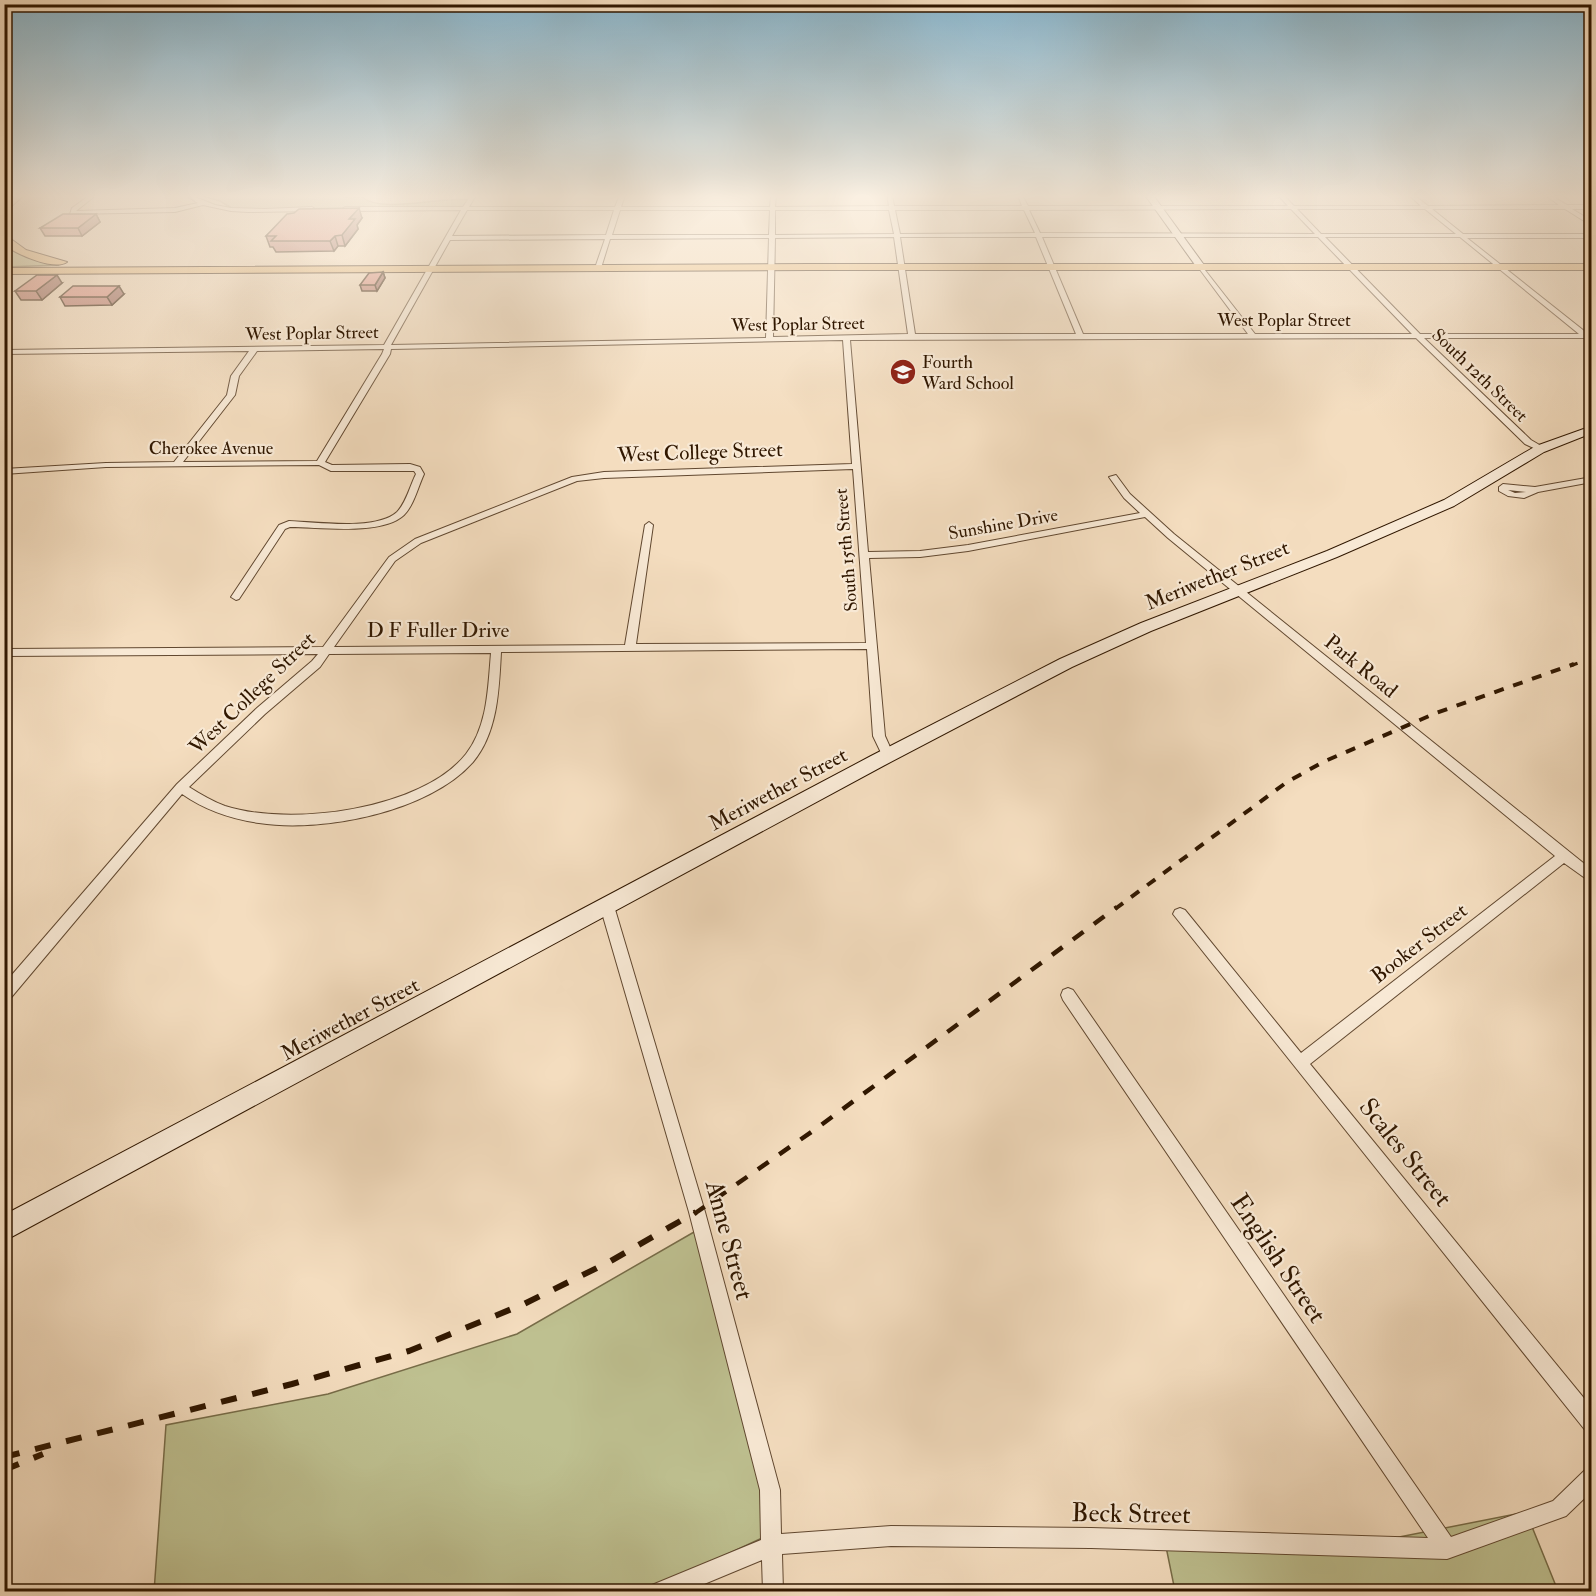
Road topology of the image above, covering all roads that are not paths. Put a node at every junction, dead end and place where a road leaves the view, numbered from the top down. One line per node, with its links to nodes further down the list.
1 (119, 269): 11 (main road)
2 (359, 269): 11 (main road)
3 (431, 269): 19 (street)
4 (773, 269): 18 (street)
5 (901, 269): 15 (street)
6 (1054, 269): 12 (street)
7 (1203, 269): 13 (street)
8 (1354, 269): 14 (street, South 12th Street)
9 (1505, 269): 16 (street)
10 (4, 271): 11 (main road)
11 (130, 271)
12 (1080, 335): 13 (street, West Poplar Street); 15 (street, West Poplar Street)
13 (1252, 335): 14 (street, West Poplar Street)
14 (1417, 335): 16 (street, West Poplar Street); 23 (street, South 12th Street)
15 (912, 336): 17 (street, West Poplar Street)
16 (1589, 336)
17 (846, 338): 18 (street, West Poplar Street); 26 (street, South 15th Street)
18 (769, 340): 19 (street, West Poplar Street)
19 (388, 347): 20 (street, West Poplar Street); 24 (street)
20 (255, 348): 21 (street, West Poplar Street); 25 (street)
21 (4, 352)
22 (1592, 429): 23 (street, Meriwether Street)
23 (1540, 449): 34 (street, Meriwether Street)
24 (320, 463): 25 (street, Cherokee Avenue); 35 (street, Cherokee Avenue)
25 (177, 464): 27 (street, Cherokee Avenue)
26 (856, 466): 33 (street, South 15th Street); 39 (street, West College Street)
27 (4, 472)
28 (1113, 477): 31 (street, Park Road)
29 (1592, 479): 30 (street)
30 (1535, 490)
31 (1147, 514): 33 (street, Sunshine Drive); 34 (street, Park Road)
32 (649, 525): 37 (street)
33 (864, 555): 36 (street, South 15th Street)
34 (1239, 591): 41 (street, Meriwether Street); 43 (street, Park Road)
35 (236, 597)
36 (871, 646): 37 (street, D F Fuller Drive); 41 (street, South 15th Street)
37 (630, 648): 38 (street, D F Fuller Drive)
38 (496, 650): 39 (street, D F Fuller Drive); 42 (street)
39 (327, 651): 40 (street, D F Fuller Drive); 42 (street, West College Street)
40 (4, 653)
41 (888, 756): 45 (street, Meriwether Street)
42 (181, 787): 47 (street, West College Street)
43 (1564, 856): 44 (street, Park Road); 49 (street, Booker Street)
44 (1592, 878)
45 (607, 906): 50 (street, Meriwether Street); 53 (street, Anne Street)
46 (1180, 914): 49 (street, Scales Street)
47 (4, 995)
48 (1068, 995): 54 (street, English Street)
49 (1301, 1062): 51 (street, Scales Street)
50 (4, 1229)
51 (1592, 1423)
52 (1592, 1477): 54 (street, Beck Street)
53 (773, 1545): 54 (street, Beck Street); 55 (street, Beck Street); 56 (street, Anne Street)
54 (1447, 1549)
55 (659, 1592)
56 (773, 1592)

